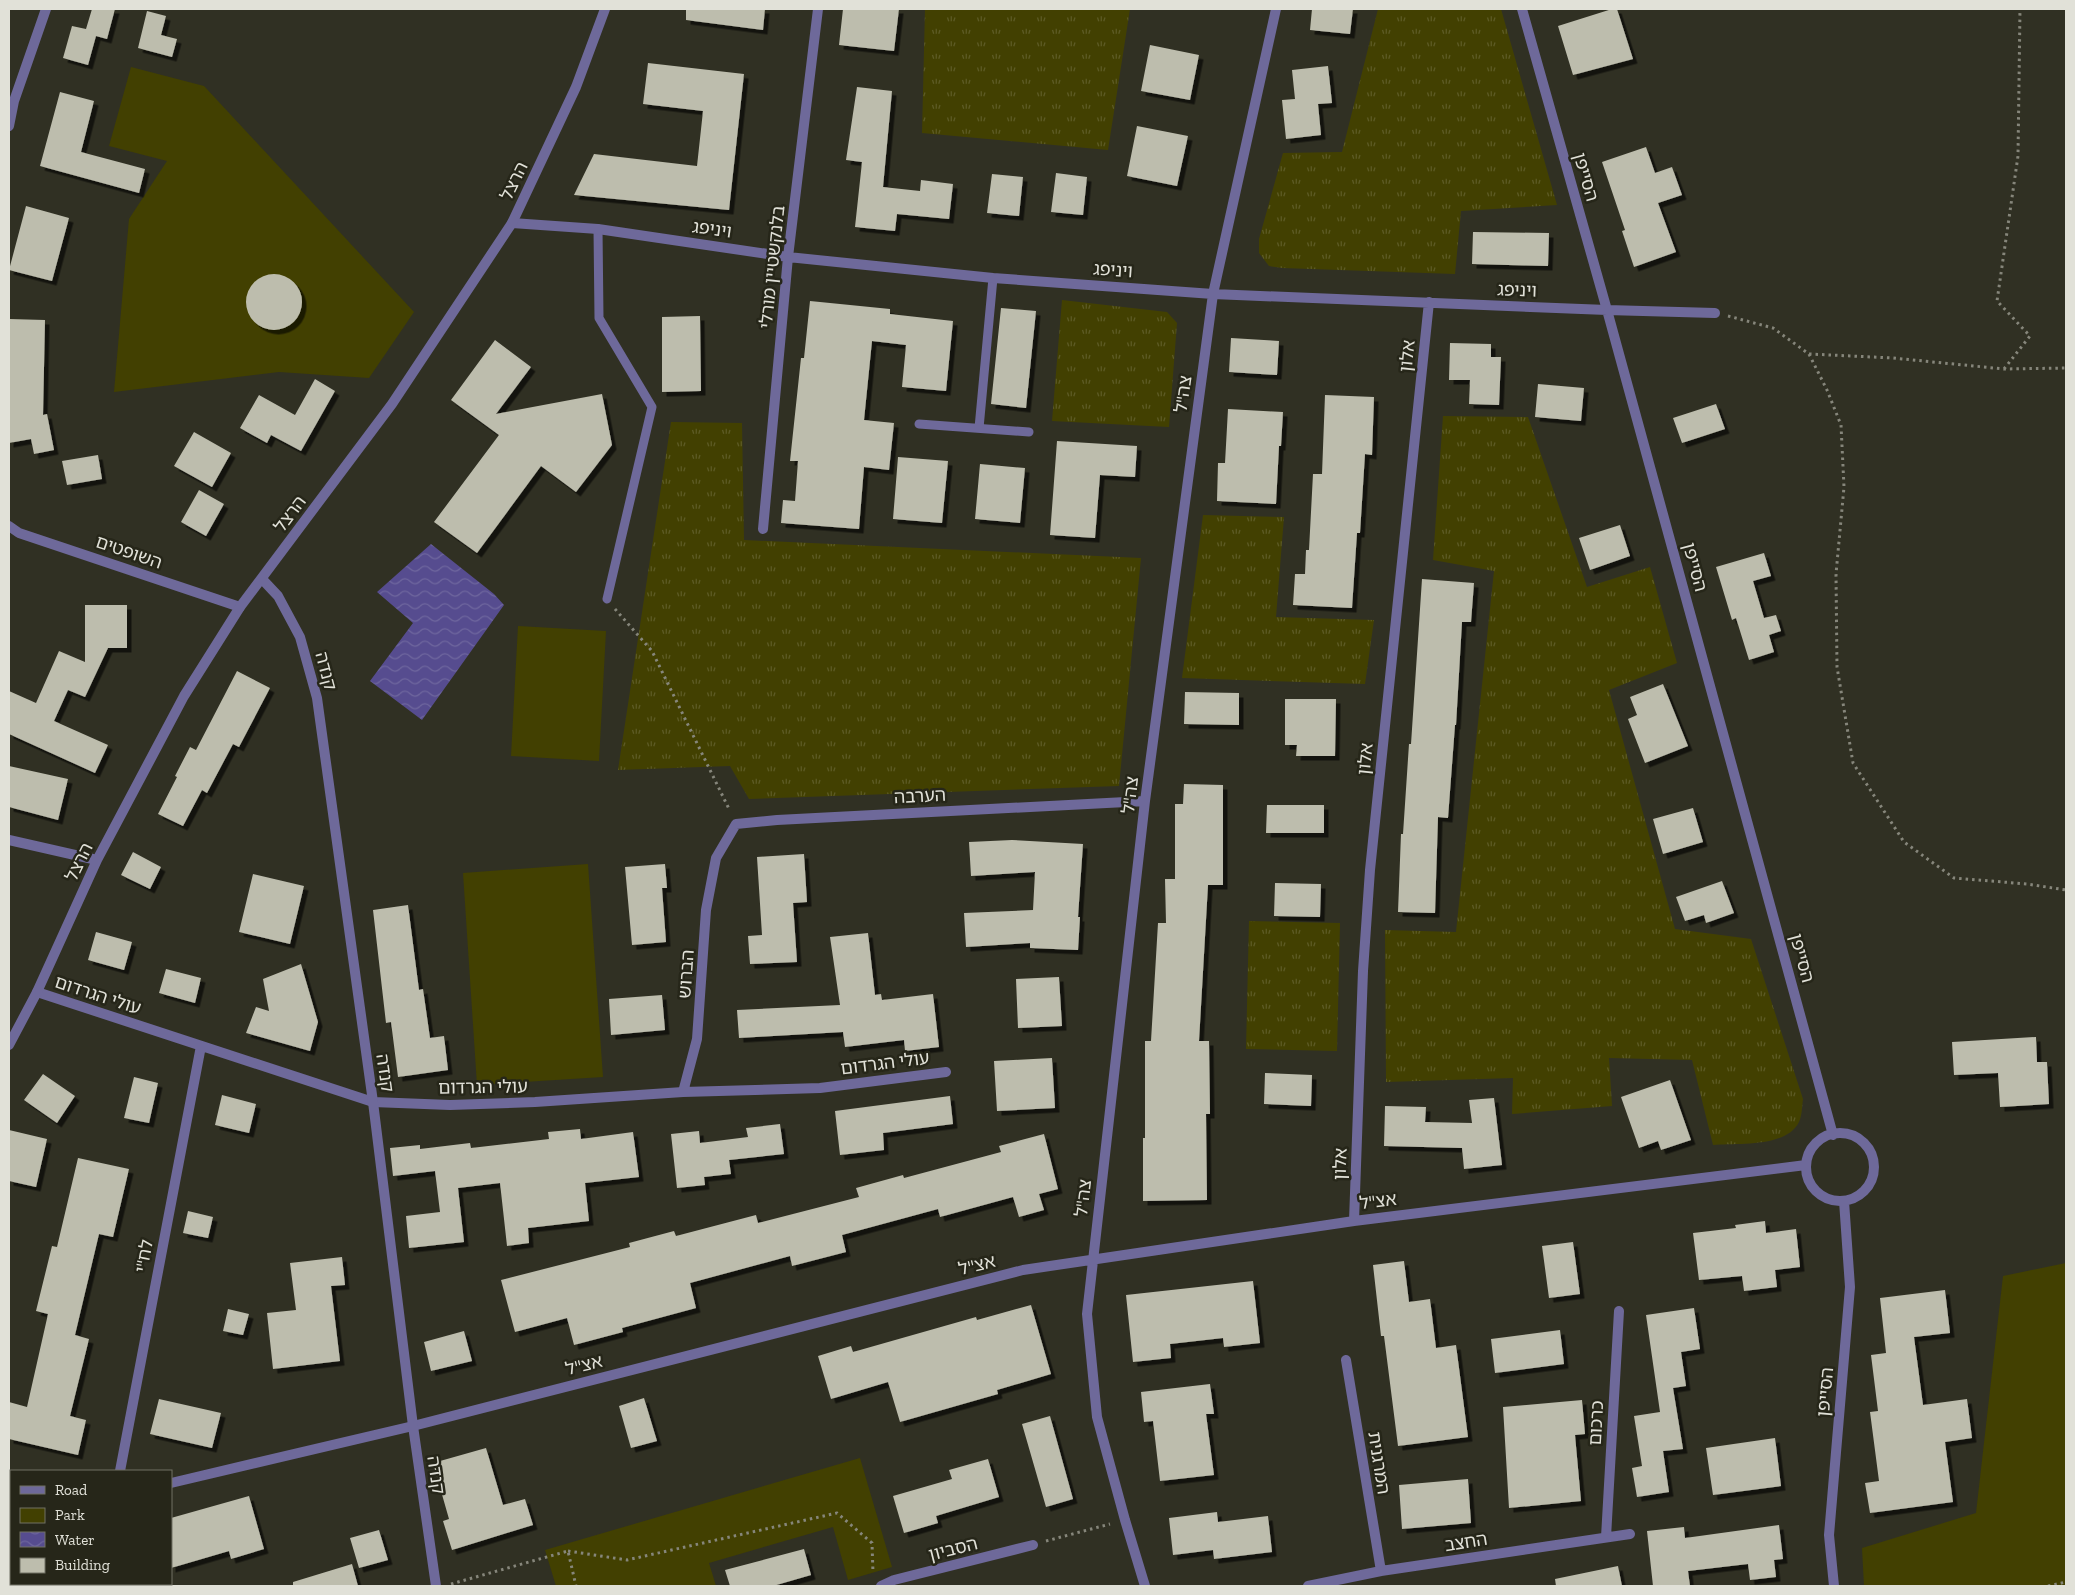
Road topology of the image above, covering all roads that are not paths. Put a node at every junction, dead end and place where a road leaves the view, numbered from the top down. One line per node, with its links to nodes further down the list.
1 (46, 9): 6 (street)
2 (605, 9): 8 (street, הרצל)
3 (818, 9): 10 (street, בלנקשטיין מורלי)
4 (1276, 9): 12 (street, צה"ל)
5 (1522, 9): 14 (street, הסייפן)
6 (12, 100): 7 (street)
7 (9, 126)
8 (512, 223): 9 (street, ויניפג); 21 (street, הרצל)
9 (598, 229): 10 (street, ויניפג); 22 (lane)
10 (788, 256): 11 (street, ויניפג); 20 (street, בלנקשטיין מורלי)
11 (993, 278): 12 (street, ויניפג); 17 (lane)
12 (1213, 294): 13 (street, ויניפג); 24 (street, צה"ל)
13 (1429, 302): 14 (street, ויניפג); 37 (street, אלון)
14 (1607, 310): 15 (street, ויניפג); 34 (street, הסייפן)
15 (1715, 312)
16 (919, 424): 17 (lane)
17 (979, 428): 18 (lane)
18 (1029, 432)
19 (9, 526): 23 (street, השופטים)
20 (763, 529)
21 (262, 579): 23 (street, הרצל); 33 (street, קנדה)
22 (607, 599)
23 (240, 607): 27 (street, הרצל)
24 (1145, 801): 26 (street, הערבה); 38 (street, צה"ל)
25 (9, 840): 27 (street)
26 (716, 858): 32 (street, הברוש)
27 (96, 860): 28 (street, הרצל)
28 (37, 992): 29 (street, הרצל); 30 (street, עולי הגרדום)
29 (9, 1045)
30 (201, 1046): 33 (street, עולי הגרדום); 42 (street, לח"י)
31 (946, 1072): 32 (street, עולי הגרדום)
32 (684, 1092): 33 (street, עולי הגרדום)
33 (373, 1102): 41 (street, קנדה)
34 (1833, 1134): 35 (street); 36 (street)
35 (1806, 1165): 36 (street); 37 (street, אצ"ל)
36 (1844, 1201): 52 (street, הסייפן)
37 (1354, 1221): 38 (street, אצ"ל)
38 (1092, 1259): 41 (street, אצ"ל); 50 (street, צה"ל)
39 (1619, 1311): 45 (street, כרכום)
40 (1346, 1360): 47 (street, המרגנית)
41 (413, 1426): 43 (street, אצ"ל); 48 (street, קנדה)
42 (120, 1470)
43 (172, 1482)
44 (1630, 1534): 45 (street, החצב)
45 (1606, 1537): 47 (street, החצב)
46 (1033, 1545): 49 (street, הסביון)
47 (1381, 1571): 51 (street, החצב)
48 (436, 1586)
49 (881, 1586)
50 (1146, 1586)
51 (1308, 1586)
52 (1834, 1586)

